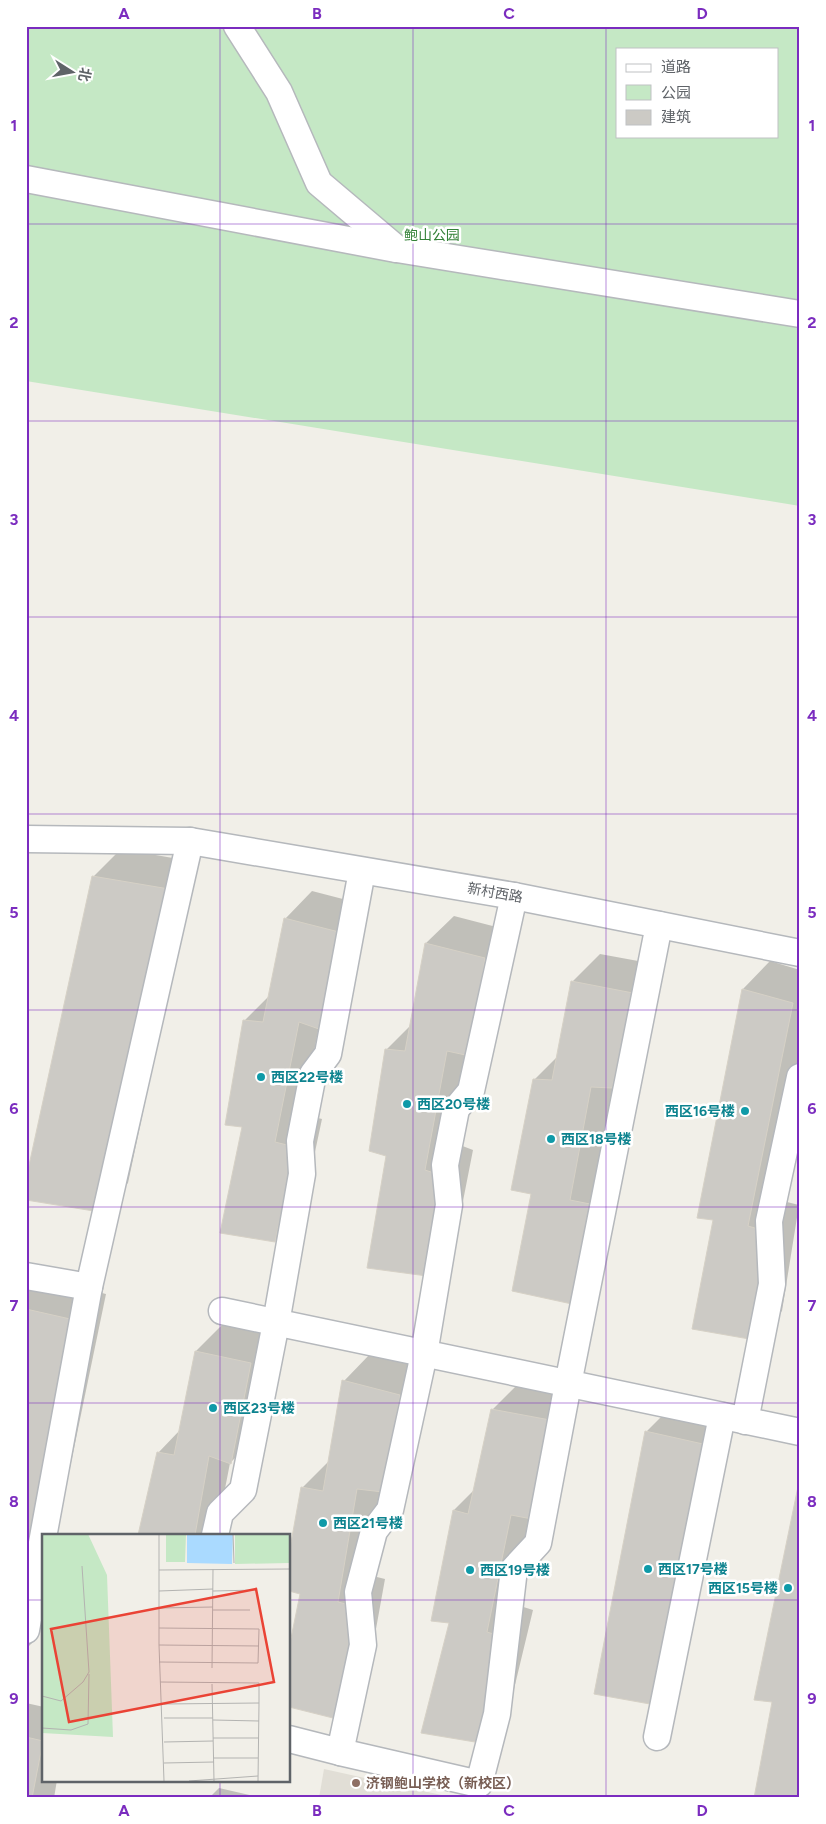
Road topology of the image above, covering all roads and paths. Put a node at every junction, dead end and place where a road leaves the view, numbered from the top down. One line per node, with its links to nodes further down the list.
1 (237, 26): 3 (street)
2 (26, 179): 3 (street)
3 (397, 249): 4 (street)
4 (800, 314)
5 (26, 839): 6 (street, 新村西路)
6 (190, 842): 7 (street, 新村西路); 13 (street)
7 (362, 871): 8 (street, 新村西路); 15 (street)
8 (514, 896): 9 (street, 新村西路); 16 (street)
9 (659, 925): 10 (street, 新村西路); 17 (street)
10 (800, 953)
11 (800, 1077): 18 (street)
12 (26, 1276): 13 (street)
13 (89, 1287): 20 (street)
14 (222, 1312): 15 (street)
15 (276, 1323): 16 (street); 21 (street)
16 (424, 1354): 17 (street); 26 (street)
17 (568, 1384): 18 (street); 26 (street)
18 (733, 1418): 19 (street); 24 (street)
19 (800, 1432)
20 (44, 1534)
21 (215, 1534)
22 (42, 1543): 23 (street)
23 (26, 1630)
24 (657, 1737)
25 (290, 1739): 26 (street)
26 (340, 1752)

